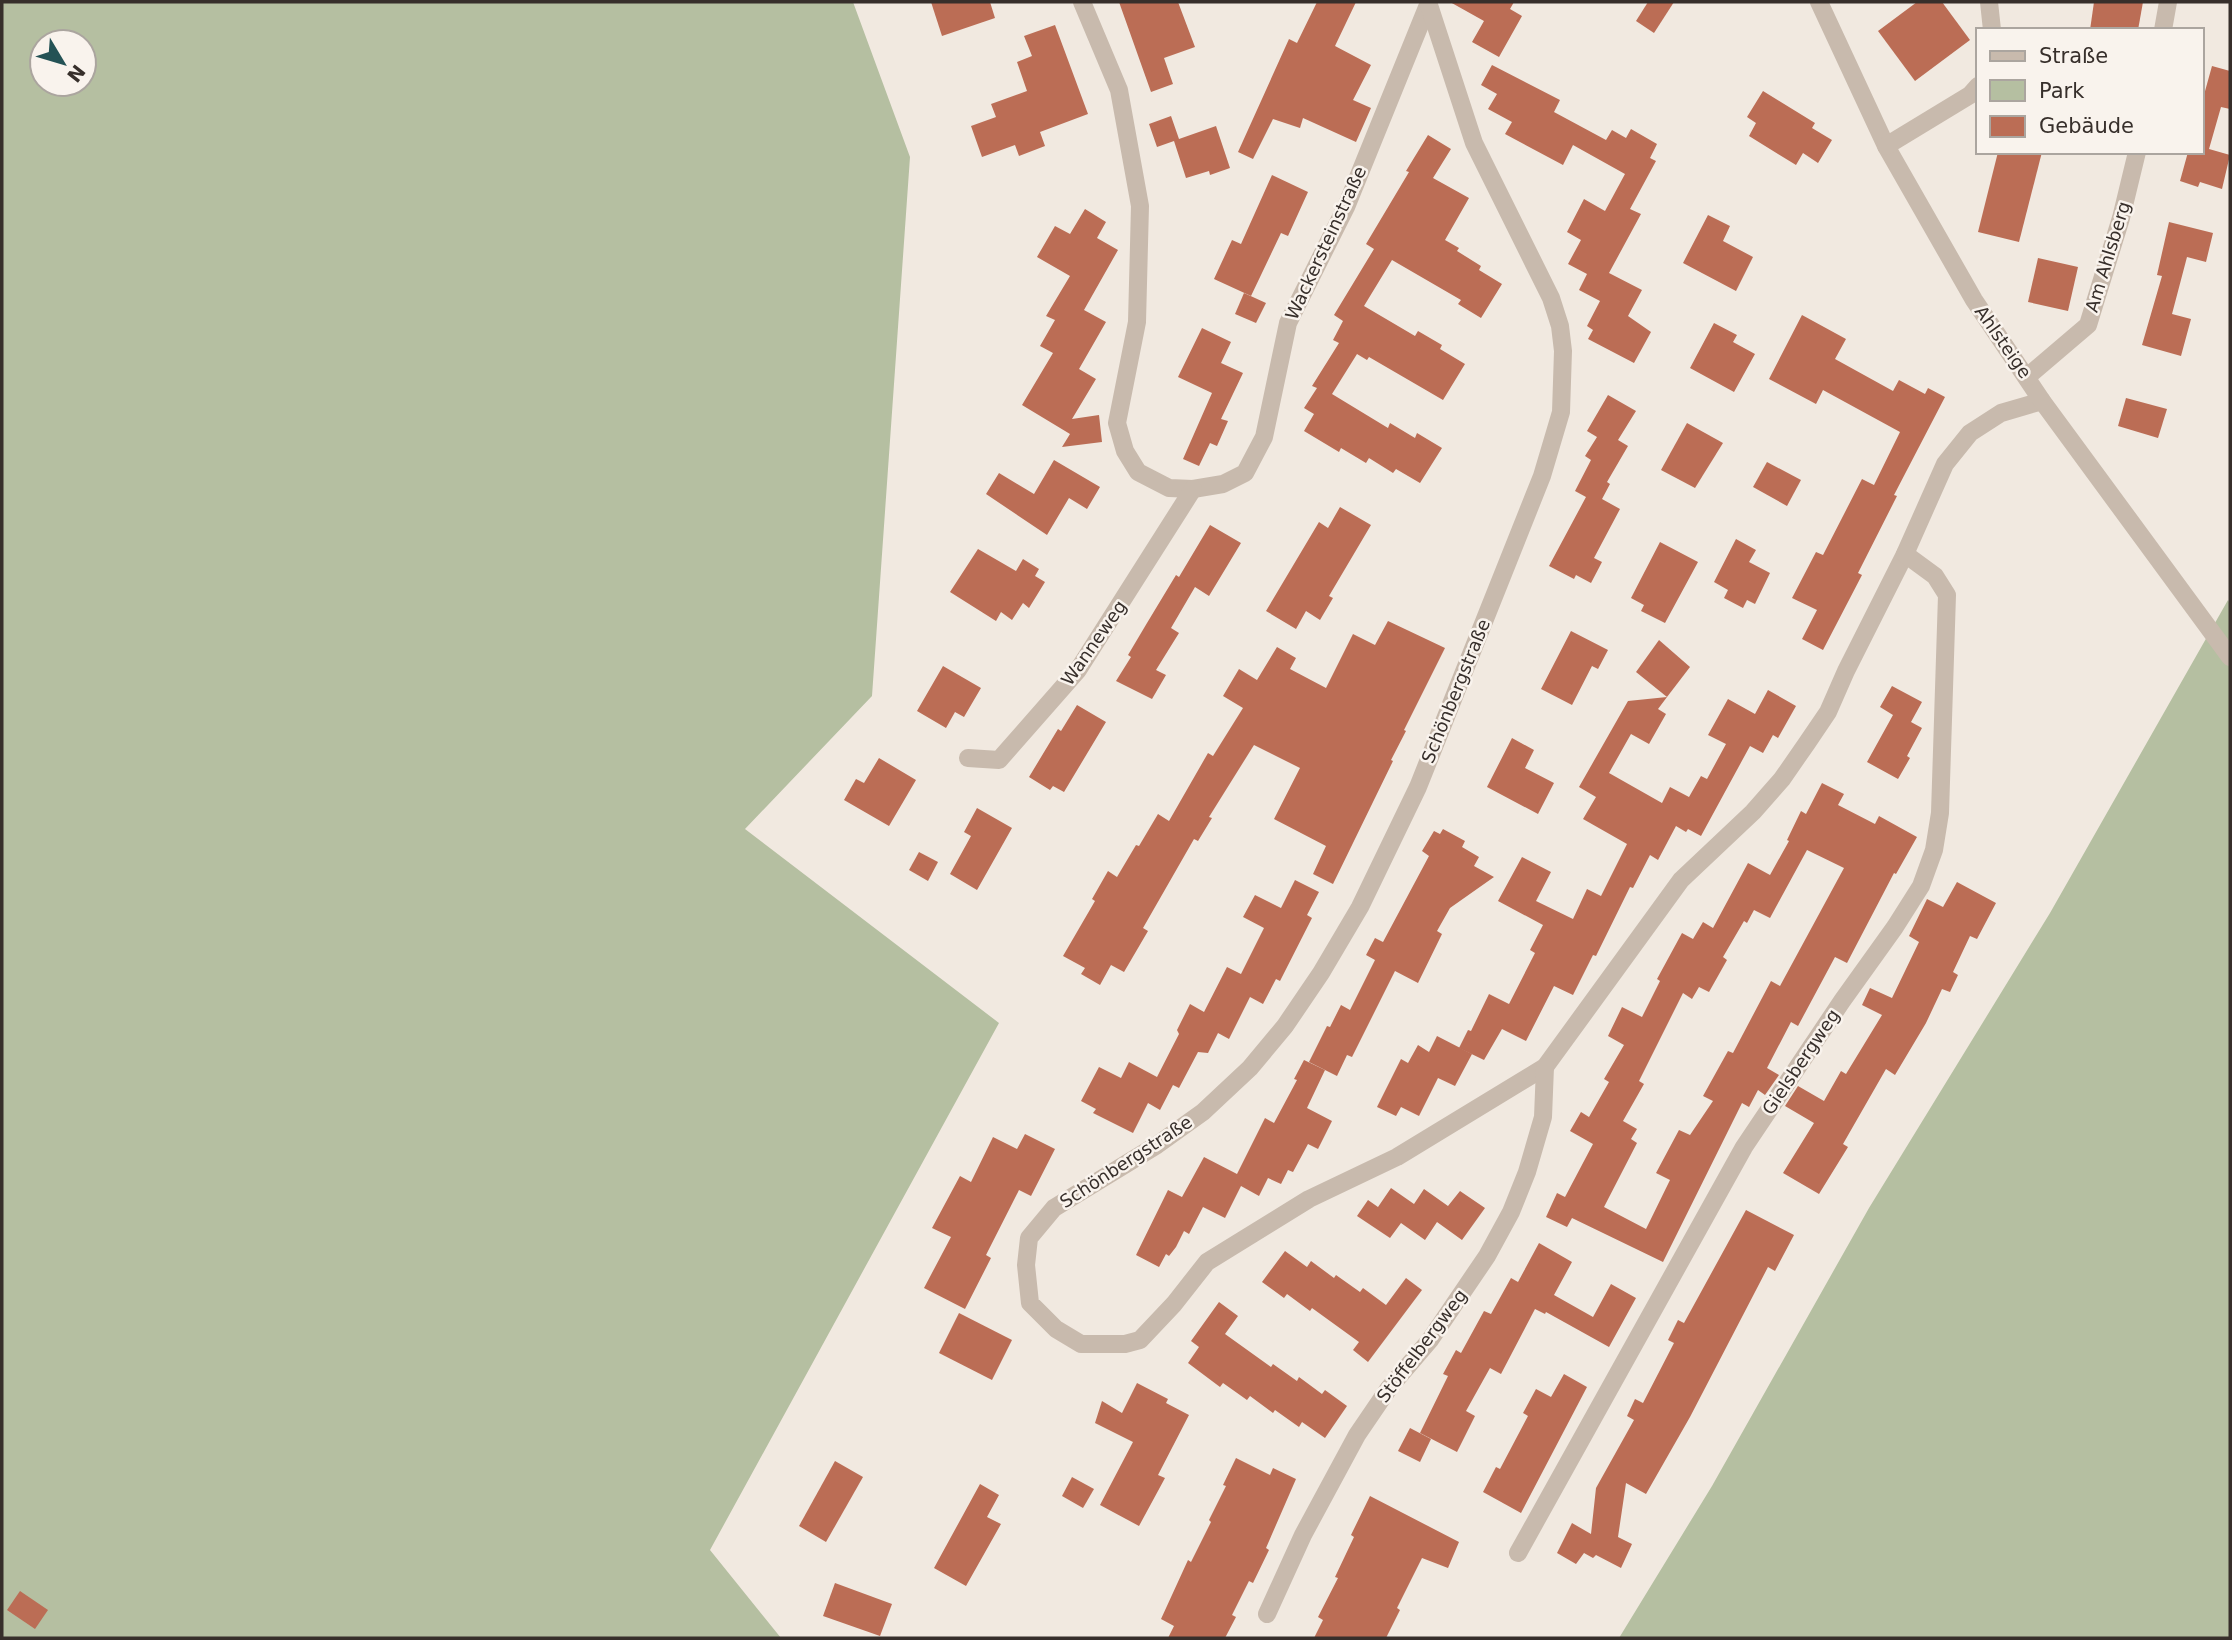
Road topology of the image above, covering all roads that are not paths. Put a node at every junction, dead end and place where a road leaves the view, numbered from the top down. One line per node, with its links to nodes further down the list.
1 (1082, 2): 13 (street, Wackersteinstraße)
2 (1819, 2): 9 (street, Ahlsteige)
3 (1989, 2): 6 (street)
4 (2168, 2): 7 (street)
5 (1428, 3): 13 (street, Wackersteinstraße); 17 (street, Schönbergstraße)
6 (1992, 28)
7 (2163, 28)
8 (1976, 88): 9 (street)
9 (1885, 146): 11 (street, Ahlsteige)
10 (2137, 154): 11 (street, Am Ahlsberg)
11 (2027, 377): 12 (street, Ahlsteige)
12 (2042, 401): 14 (street, Schönbergstraße); 15 (street, Ahlsteige)
13 (1193, 489): 16 (street, Wanneweg)
14 (1905, 554): 17 (street, Schönbergstraße); 18 (street, Gielsbergweg)
15 (2230, 657)
16 (968, 758)
17 (1545, 1067): 19 (street, Stöffelbergweg)
18 (1518, 1553)
19 (1267, 1614)

